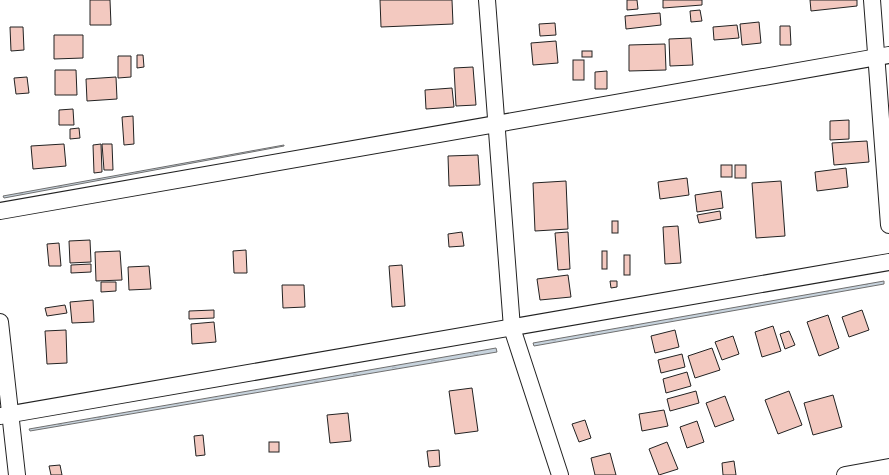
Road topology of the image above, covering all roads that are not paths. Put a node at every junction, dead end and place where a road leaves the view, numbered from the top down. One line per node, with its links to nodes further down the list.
1 (487, 0): 4 (street)
2 (872, 0): 3 (street)
3 (883, 56): 4 (street); 6 (street)
4 (496, 124): 5 (street); 9 (street)
5 (0, 211)
6 (889, 224)
7 (889, 262): 9 (street)
8 (0, 322): 10 (street)
9 (512, 328): 10 (street); 13 (street)
10 (5, 415): 12 (street)
11 (889, 467): 14 (street)
12 (17, 475)
13 (560, 475)
14 (845, 475)

